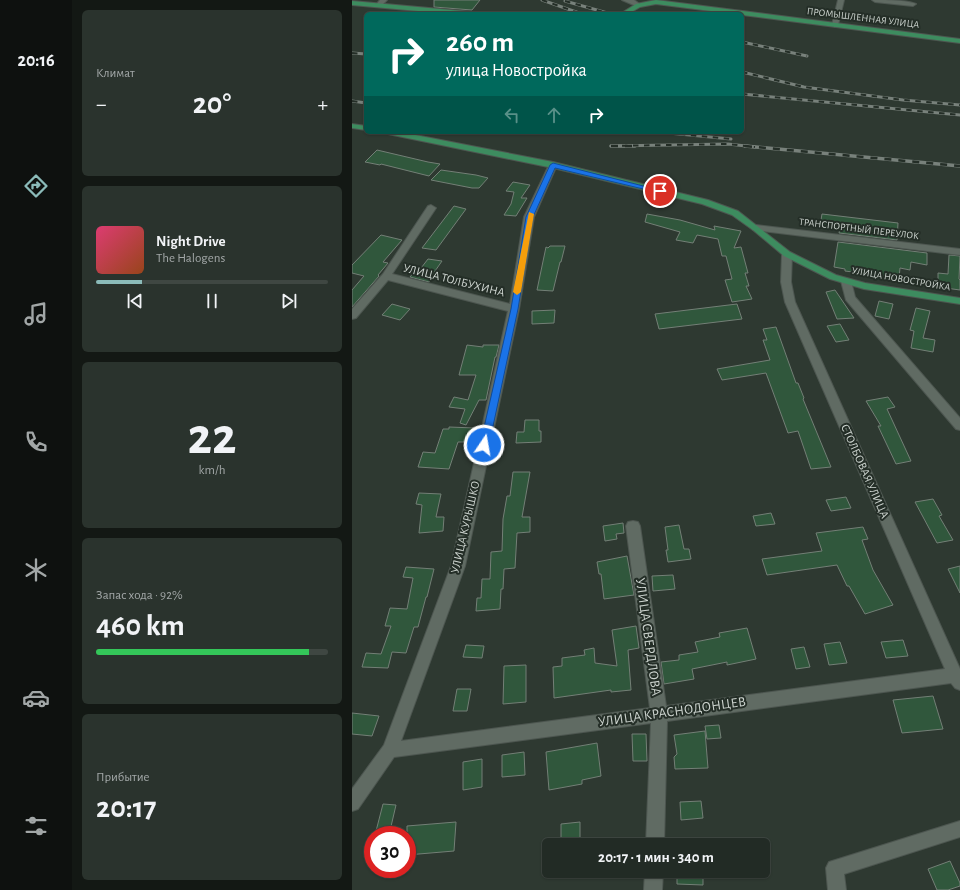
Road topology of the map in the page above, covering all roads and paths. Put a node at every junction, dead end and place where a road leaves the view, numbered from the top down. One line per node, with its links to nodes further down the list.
1 (384, 0): 8 (street)
2 (624, 0): 7 (street)
3 (841, 0): 13 (street)
4 (875, 0): 6 (street)
5 (352, 3): 8 (main road)
6 (913, 4)
7 (638, 5): 10 (main road, ПРОМЫШЛЕННАЯ УЛИЦА); 11 (main road, ПРОМЫШЛЕННАЯ УЛИЦА)
8 (378, 6): 9 (main road)
9 (449, 12)
10 (626, 12)
11 (732, 12)
12 (744, 14): 13 (main road, ПРОМЫШЛЕННАЯ УЛИЦА)
13 (835, 25): 14 (main road, ПРОМЫШЛЕННАЯ УЛИЦА)
14 (960, 41)
15 (352, 126): 16 (main road)
16 (364, 128)
17 (398, 134): 18 (main road, УЛИЦА НОВОСТРОЙКА)
18 (553, 165): 20 (main road, УЛИЦА НОВОСТРОЙКА); 26 (street, УЛИЦА КУРЫШКО)
19 (431, 208): 23 (street, УЛИЦА ТОЛБУХИНА)
20 (756, 228): 21 (street, ТРАНСПОРТНЫЙ ПЕРЕУЛОК); 22 (main road, УЛИЦА НОВОСТРОЙКА)
21 (960, 252)
22 (787, 254): 24 (main road, УЛИЦА НОВОСТРОЙКА); 30 (street, СТОЛБОВАЯ УЛИЦА)
23 (386, 276): 26 (street, УЛИЦА ТОЛБУХИНА); 27 (street, УЛИЦА ТОЛБУХИНА)
24 (846, 281): 25 (main road, УЛИЦА НОВОСТРОЙКА); 28 (street)
25 (960, 301)
26 (514, 309): 32 (street, УЛИЦА КУРЫШКО)
27 (352, 316)
28 (960, 426)
29 (633, 526): 31 (street, УЛИЦА СВЕРДЛОВА)
30 (957, 679): 31 (street, УЛИЦА КРАСНОДОНЦЕВ)
31 (659, 714): 32 (street, УЛИЦА КРАСНОДОНЦЕВ); 35 (street, УЛИЦА СВЕРДЛОВА)
32 (390, 750): 33 (street, УЛИЦА КУРЫШКО)
33 (352, 803)
34 (960, 829): 38 (street)
35 (655, 838)
36 (654, 878): 37 (street)
37 (653, 890)
38 (837, 890)

